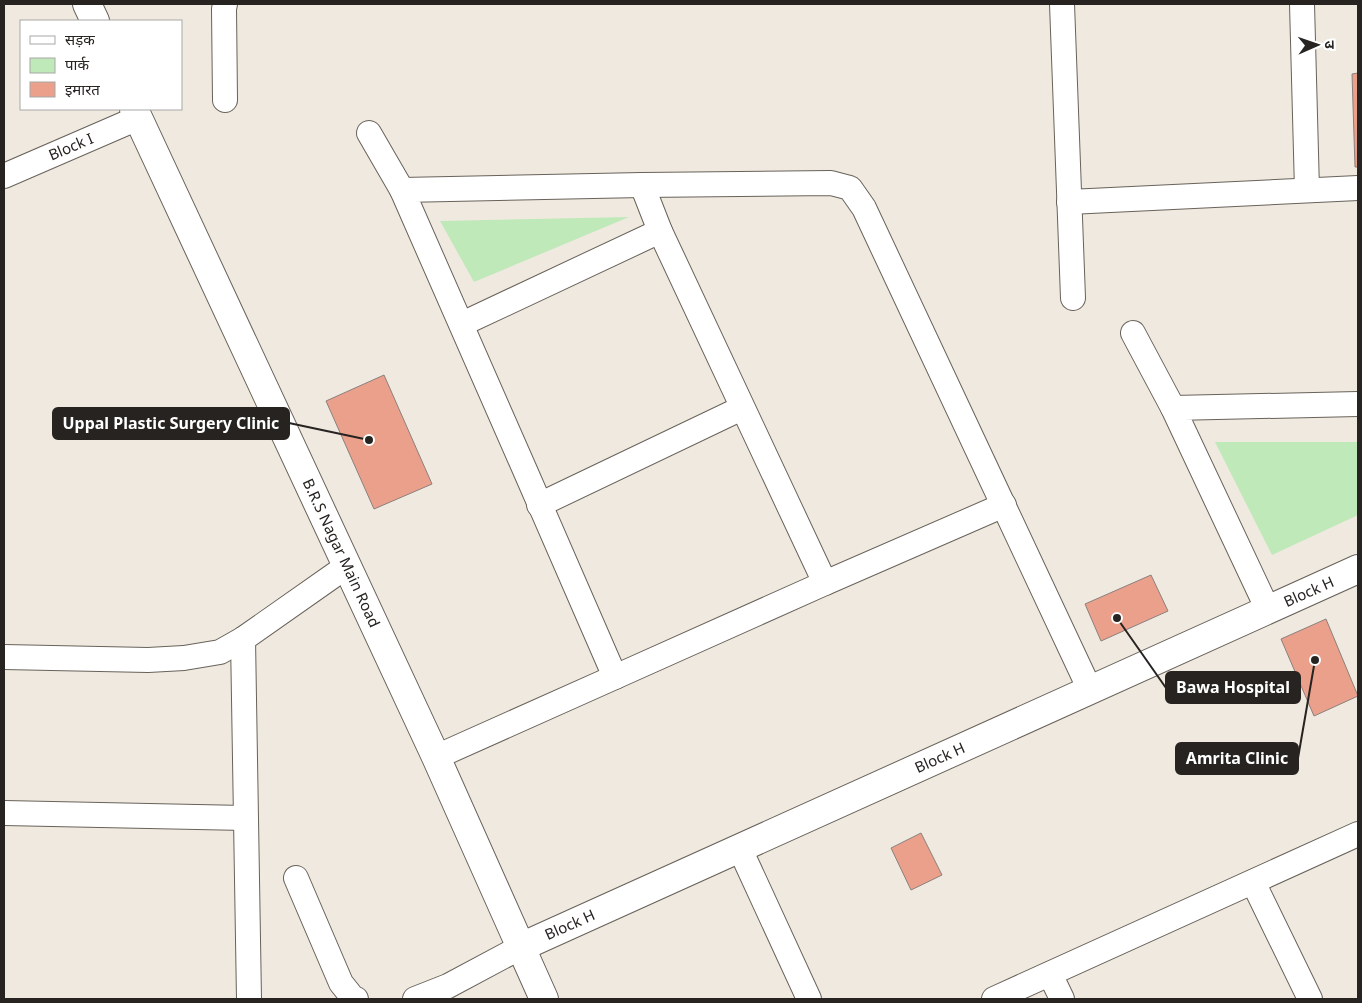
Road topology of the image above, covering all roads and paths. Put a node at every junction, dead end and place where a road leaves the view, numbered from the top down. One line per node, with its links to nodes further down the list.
1 (87, 4): 5 (street)
2 (225, 4): 6 (street)
3 (1062, 4): 14 (street)
4 (1302, 4): 13 (street)
5 (95, 20)
6 (225, 100)
7 (136, 113): 9 (street, Block I); 24 (street, B.R.S Nagar Main Road)
8 (369, 133): 12 (street)
9 (5, 171)
10 (642, 185): 12 (street); 15 (street); 23 (street)
11 (1358, 188): 13 (street)
12 (402, 190): 17 (street)
13 (1307, 190): 14 (street)
14 (1069, 202): 16 (street)
15 (660, 231): 17 (street); 20 (street)
16 (1073, 298)
17 (462, 324): 22 (street)
18 (1133, 333): 21 (street)
19 (1358, 404): 21 (street)
20 (742, 408): 22 (street); 26 (street)
21 (1173, 408): 27 (street)
22 (539, 505): 30 (street)
23 (1004, 505): 26 (street); 31 (street)
24 (347, 566): 28 (street); 32 (street, B.R.S Nagar Main Road)
25 (1358, 572): 27 (street, Block H)
26 (825, 583): 30 (street)
27 (1268, 610): 31 (street, Block H)
28 (243, 639): 29 (street); 34 (street)
29 (4, 657)
30 (615, 677): 32 (street)
31 (1090, 690): 36 (street, Block H)
32 (436, 757): 39 (street, B.R.S Nagar Main Road)
33 (4, 813): 34 (street)
34 (245, 818): 41 (street)
35 (1358, 834): 38 (street)
36 (740, 849): 39 (street, Block H); 45 (street)
37 (296, 878): 42 (street)
38 (1253, 882): 40 (street); 48 (street)
39 (521, 947): 43 (street); 44 (street, B.R.S Nagar Main Road)
40 (1050, 974): 46 (street); 47 (street)
41 (248, 999)
42 (356, 999)
43 (415, 999)
44 (544, 999)
45 (809, 999)
46 (994, 999)
47 (1062, 999)
48 (1310, 999)

